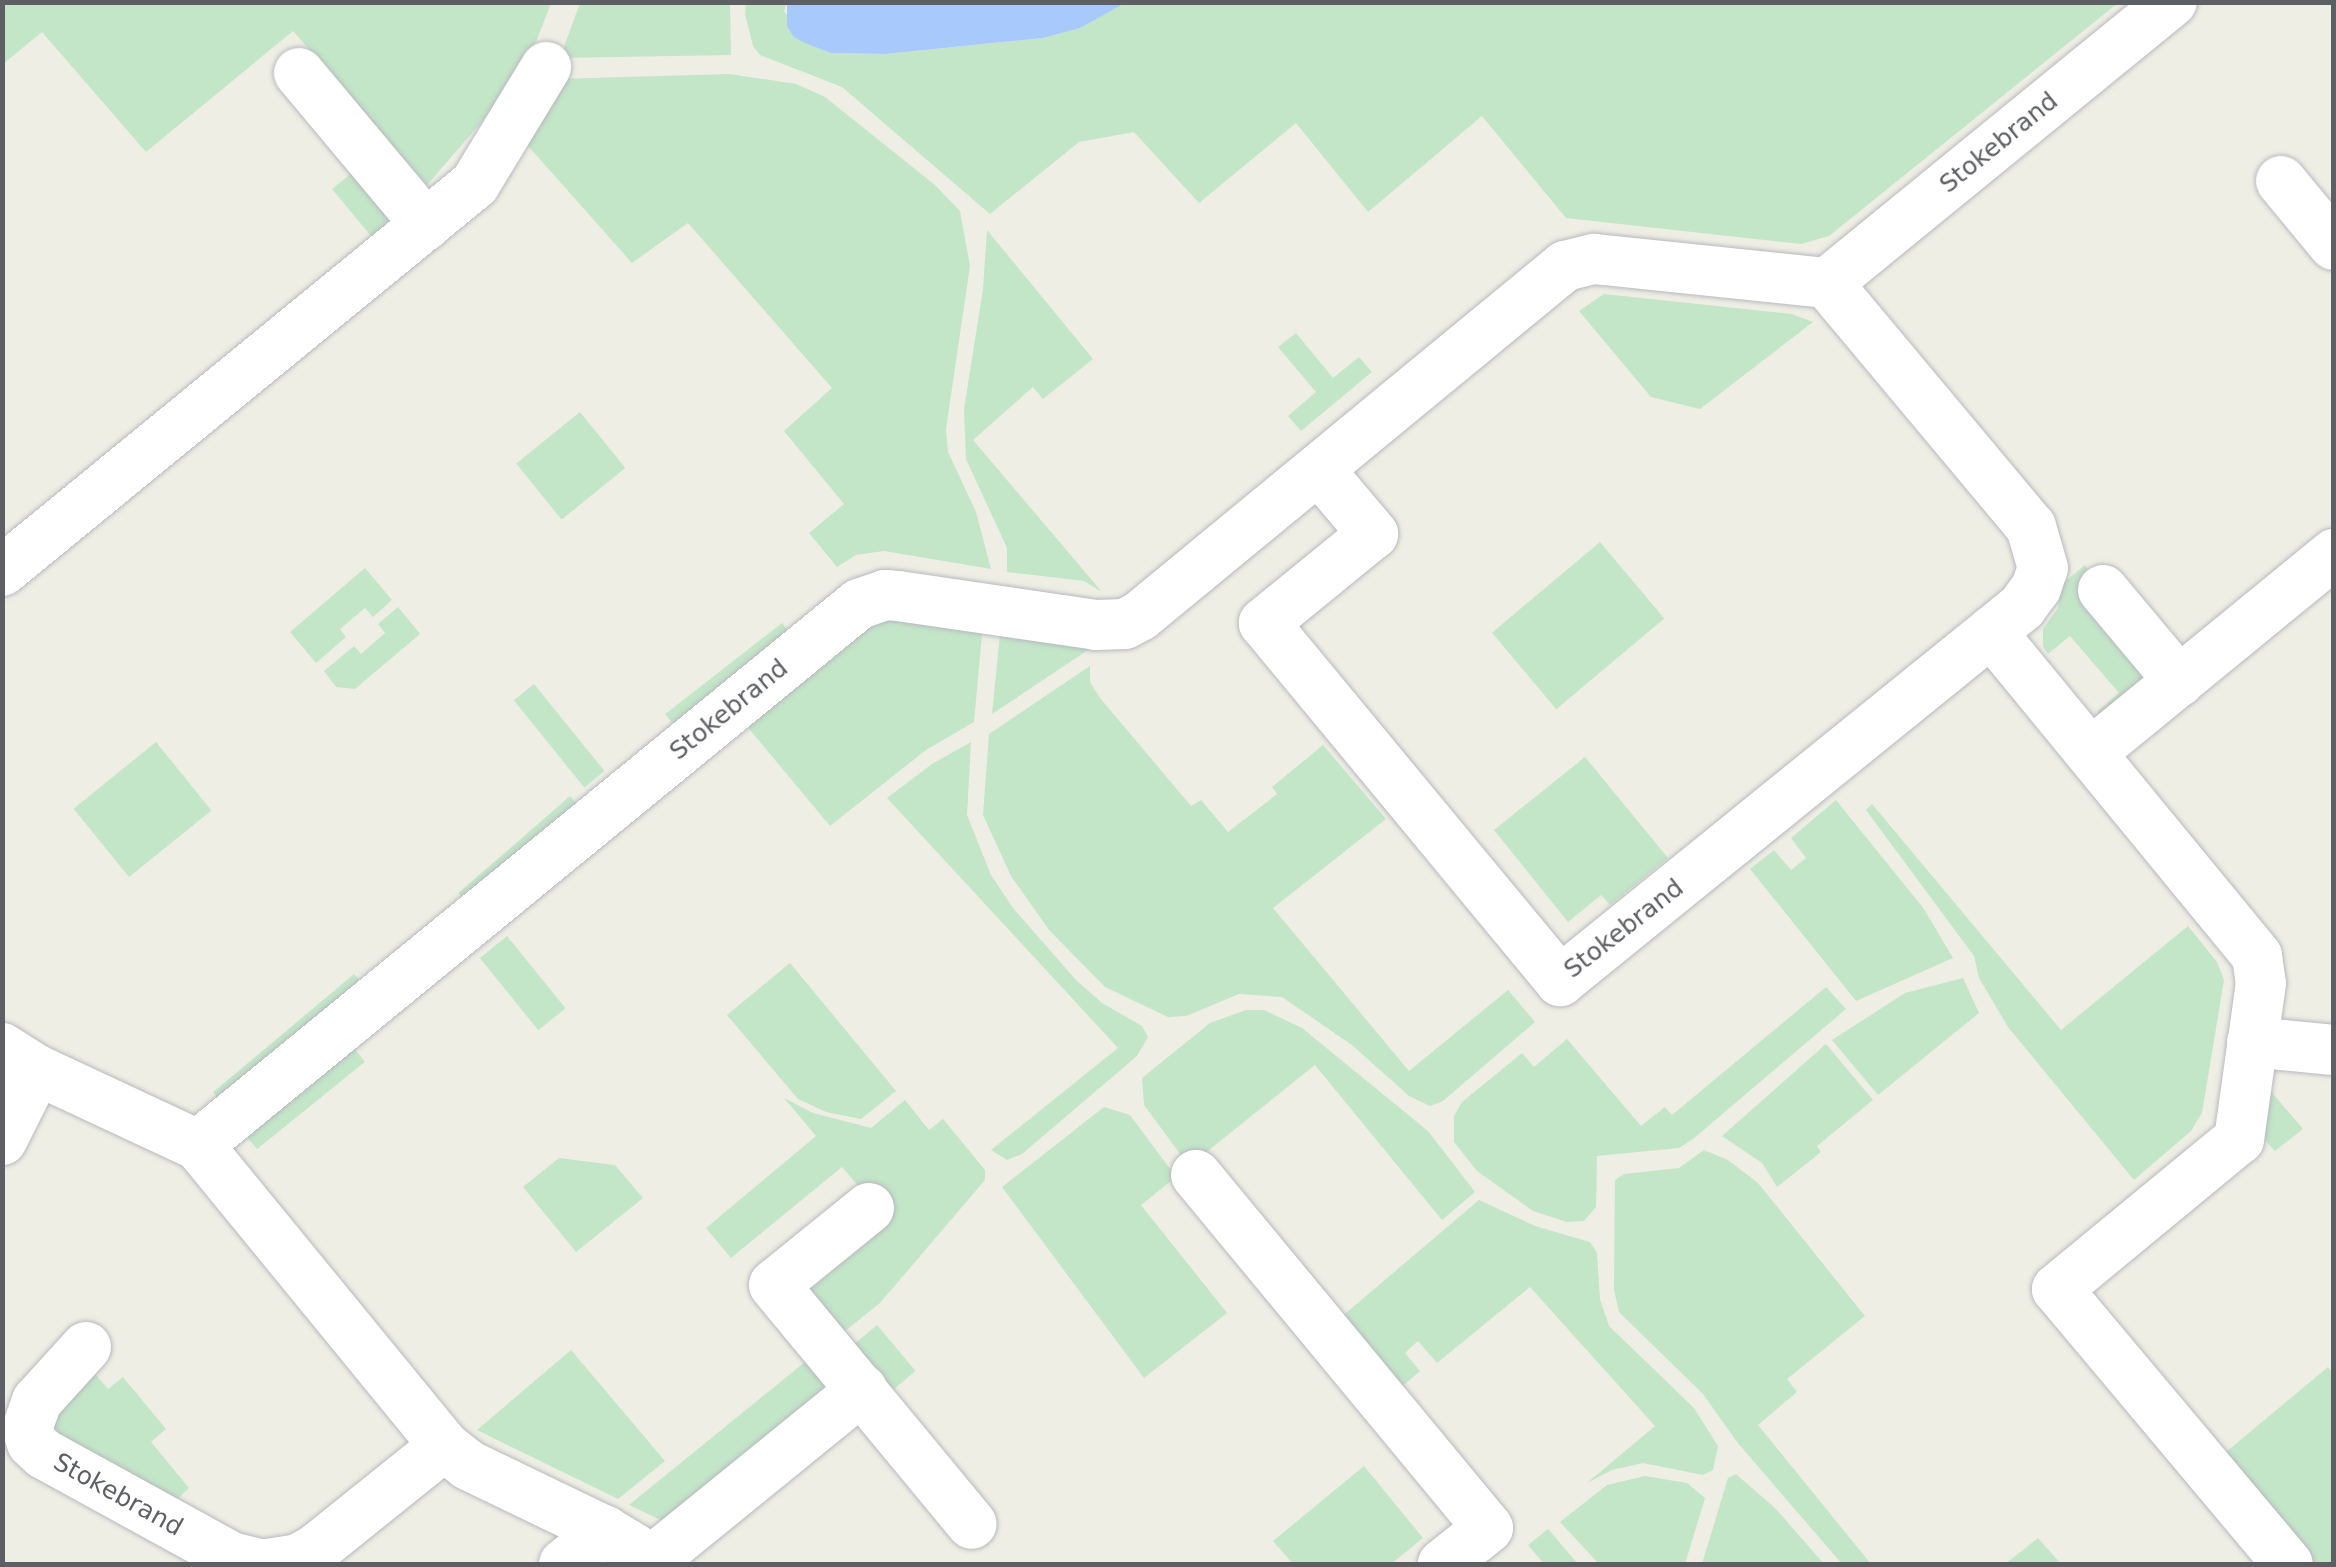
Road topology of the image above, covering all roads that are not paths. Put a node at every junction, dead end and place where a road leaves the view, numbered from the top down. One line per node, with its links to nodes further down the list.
1 (2172, 2): 7 (street, Stokebrand)
2 (546, 67): 5 (street)
3 (299, 73): 5 (street)
4 (2281, 181): 6 (street)
5 (426, 225): 10 (street)
6 (2334, 245)
7 (1827, 283): 8 (street, Stokebrand); 12 (street, Stokebrand)
8 (1319, 470): 12 (street, Stokebrand); 19 (street, Stokebrand)
9 (2334, 554): 13 (street)
10 (2, 572)
11 (2103, 590): 13 (street)
12 (1992, 632): 14 (street)
13 (2178, 681): 14 (street)
14 (2092, 752): 15 (street)
15 (2252, 1042): 16 (street); 32 (street)
16 (2334, 1050)
17 (20, 1059): 18 (street); 19 (street)
18 (2, 1140)
19 (198, 1145): 24 (street)
20 (1196, 1175): 31 (street)
21 (870, 1208): 23 (street)
22 (86, 1348): 28 (street, Stokebrand)
23 (862, 1390): 25 (street); 27 (street)
24 (444, 1446): 26 (street); 29 (street)
25 (972, 1524)
26 (605, 1531): 27 (street); 30 (street)
27 (657, 1561)
28 (260, 1564)
29 (268, 1564)
30 (564, 1564)
31 (1444, 1564)
32 (2288, 1564)

